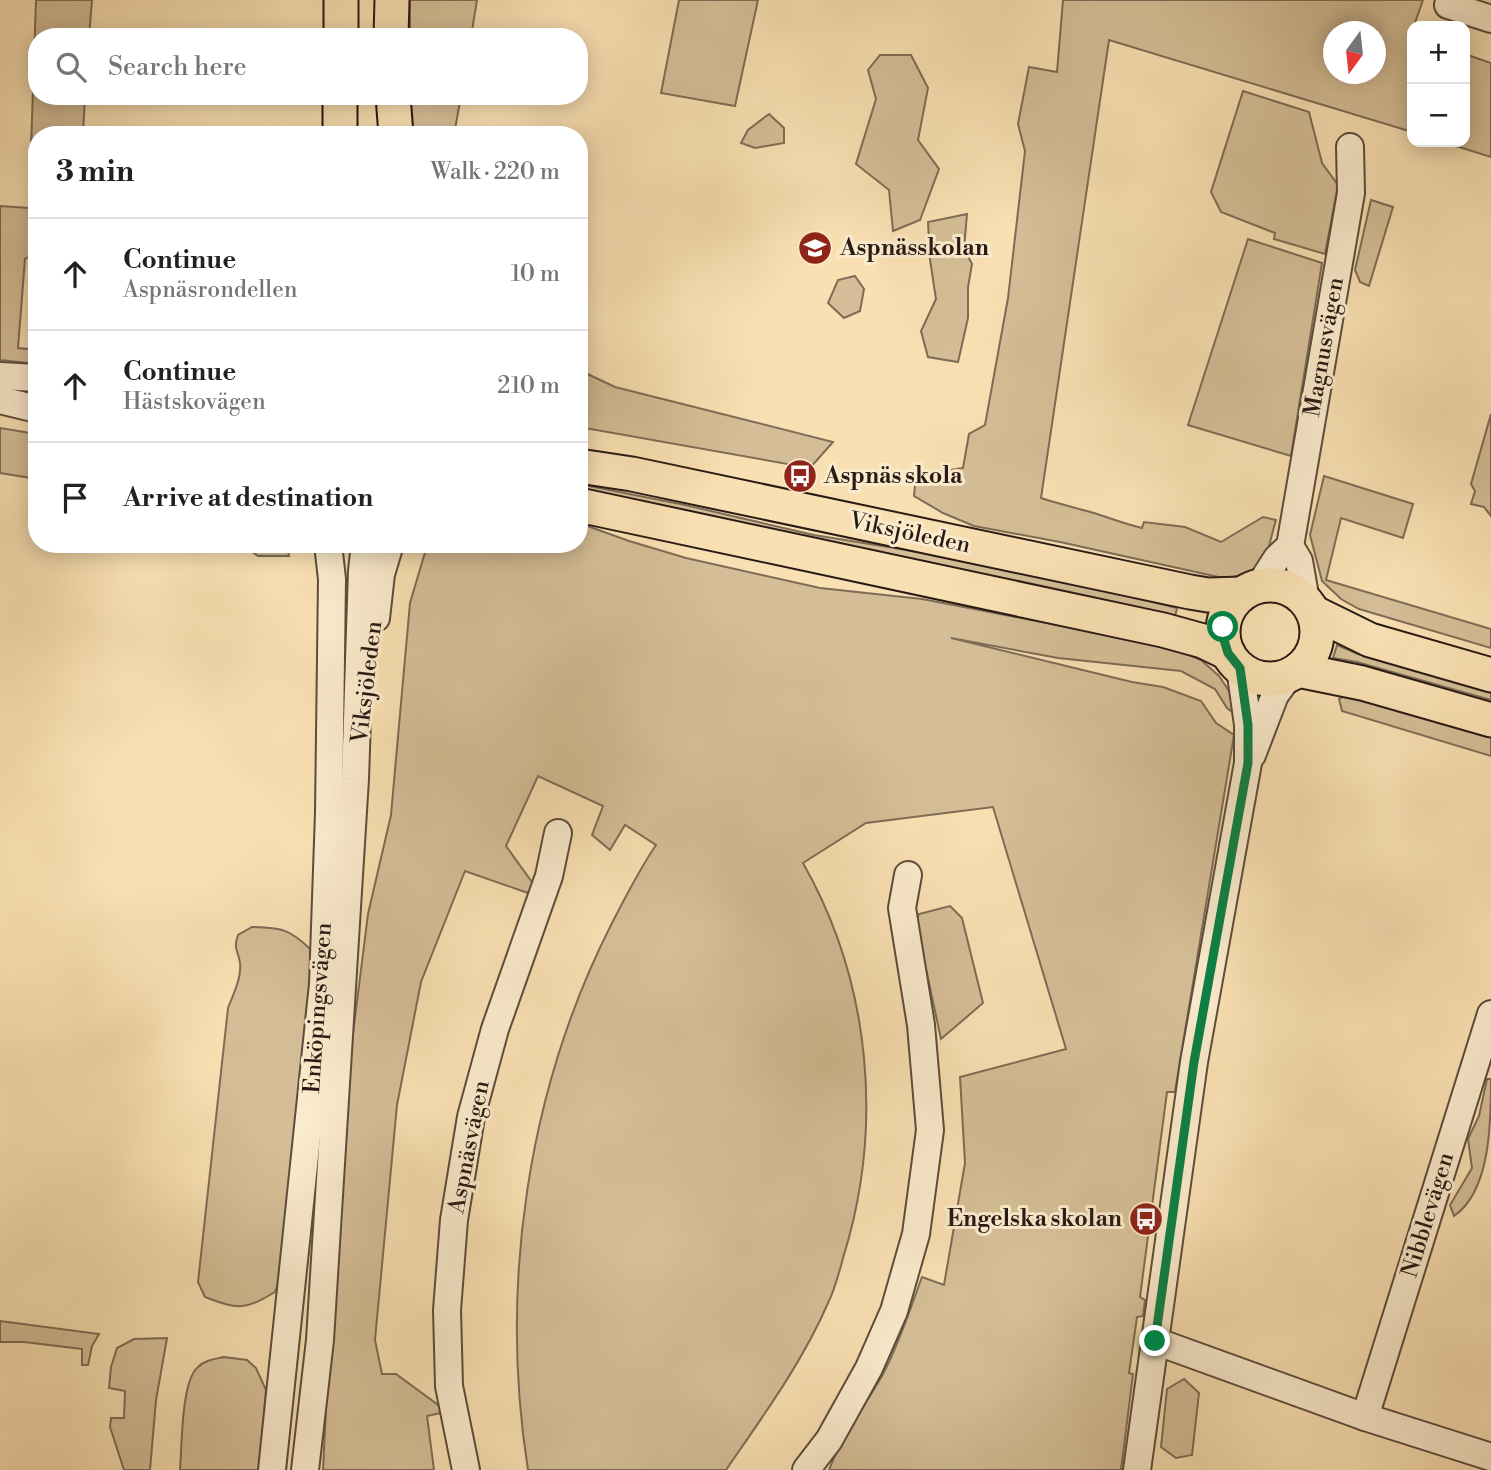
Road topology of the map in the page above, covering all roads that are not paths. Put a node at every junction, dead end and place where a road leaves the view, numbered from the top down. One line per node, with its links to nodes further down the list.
1 (341, 0): 5 (main road)
2 (392, 0): 6 (main road)
3 (1450, 0): 4 (street)
4 (1491, 19)
5 (341, 28)
6 (391, 28)
7 (340, 105): 10 (main road)
8 (390, 105): 11 (main road)
9 (392, 105): 12 (main road)
10 (340, 126)
11 (388, 126)
12 (395, 126)
13 (1350, 147): 22 (street, Magnusvägen)
14 (0, 376): 15 (street)
15 (28, 378)
16 (0, 400): 17 (street)
17 (28, 407)
18 (588, 462): 20 (main road)
19 (588, 467): 20 (main road, Viksjöleden)
20 (632, 474): 26 (main road, Viksjöleden)
21 (588, 507): 28 (main road, Viksjöleden)
22 (1290, 546): 26 (street); 27 (street, Magnusvägen)
23 (329, 553): 40 (street, Enköpingsvägen)
24 (364, 553): 33 (street, Enköpingsvägen)
25 (387, 553): 33 (street, Viksjöleden)
26 (1251, 590): 27 (main road); 28 (main road)
27 (1309, 607): 29 (main road); 30 (main road)
28 (1234, 660): 29 (main road); 32 (street)
29 (1294, 673): 31 (main road); 32 (street)
30 (1491, 675)
31 (1491, 719)
32 (1248, 763): 37 (street)
33 (355, 779): 41 (street, Enköpingsvägen)
34 (558, 833): 42 (street, Aspnäsvägen)
35 (908, 875): 43 (street)
36 (1491, 1014): 38 (street, Nibblevägen)
37 (1155, 1341): 38 (street); 44 (street)
38 (1366, 1417): 39 (street)
39 (1491, 1457)
40 (272, 1470)
41 (305, 1470)
42 (466, 1470)
43 (806, 1470)
44 (1137, 1470)

